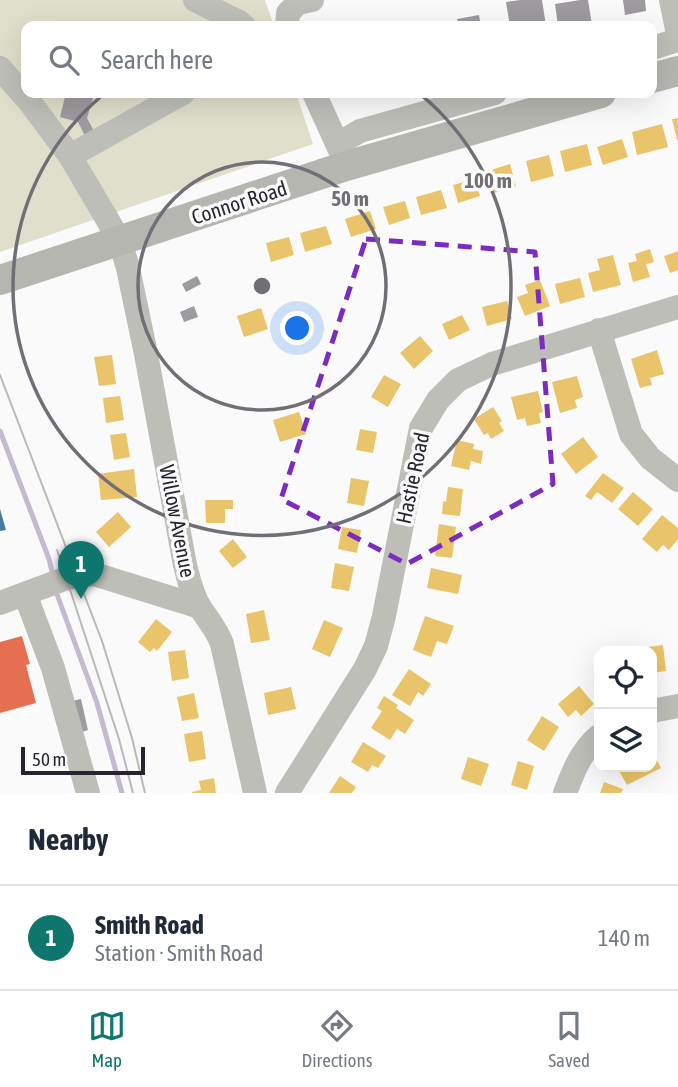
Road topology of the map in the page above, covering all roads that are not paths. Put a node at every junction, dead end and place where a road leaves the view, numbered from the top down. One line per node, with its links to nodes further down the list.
1 (195, 0): 4 (street)
2 (312, 0): 5 (street)
3 (671, 0): 6 (street)
4 (237, 21)
5 (287, 21)
6 (678, 34)
7 (678, 40): 8 (street)
8 (657, 46)
9 (0, 68): 12 (street, Willow Avenue)
10 (678, 71): 11 (main road)
11 (657, 77)
12 (21, 91)
13 (27, 98): 19 (street, Willow Avenue)
14 (174, 98): 19 (street)
15 (316, 98): 18 (street)
16 (477, 98): 18 (street)
17 (580, 98): 18 (main road, Connor Road)
18 (342, 155): 20 (main road, Connor Road)
19 (71, 156): 20 (street, Willow Avenue)
20 (120, 241): 21 (main road, Connor Road); 27 (street, Willow Avenue)
21 (11, 276)
22 (678, 307): 23 (street, Hastie Road)
23 (599, 330): 24 (street); 33 (street, Hastie Road)
24 (678, 480)
25 (42, 587): 26 (street); 27 (street); 31 (street)
26 (0, 603)
27 (200, 607): 32 (street, Willow Avenue)
28 (678, 706): 29 (street)
29 (657, 710)
30 (594, 740): 34 (street)
31 (88, 793)
32 (255, 793)
33 (287, 793)
34 (565, 793)

